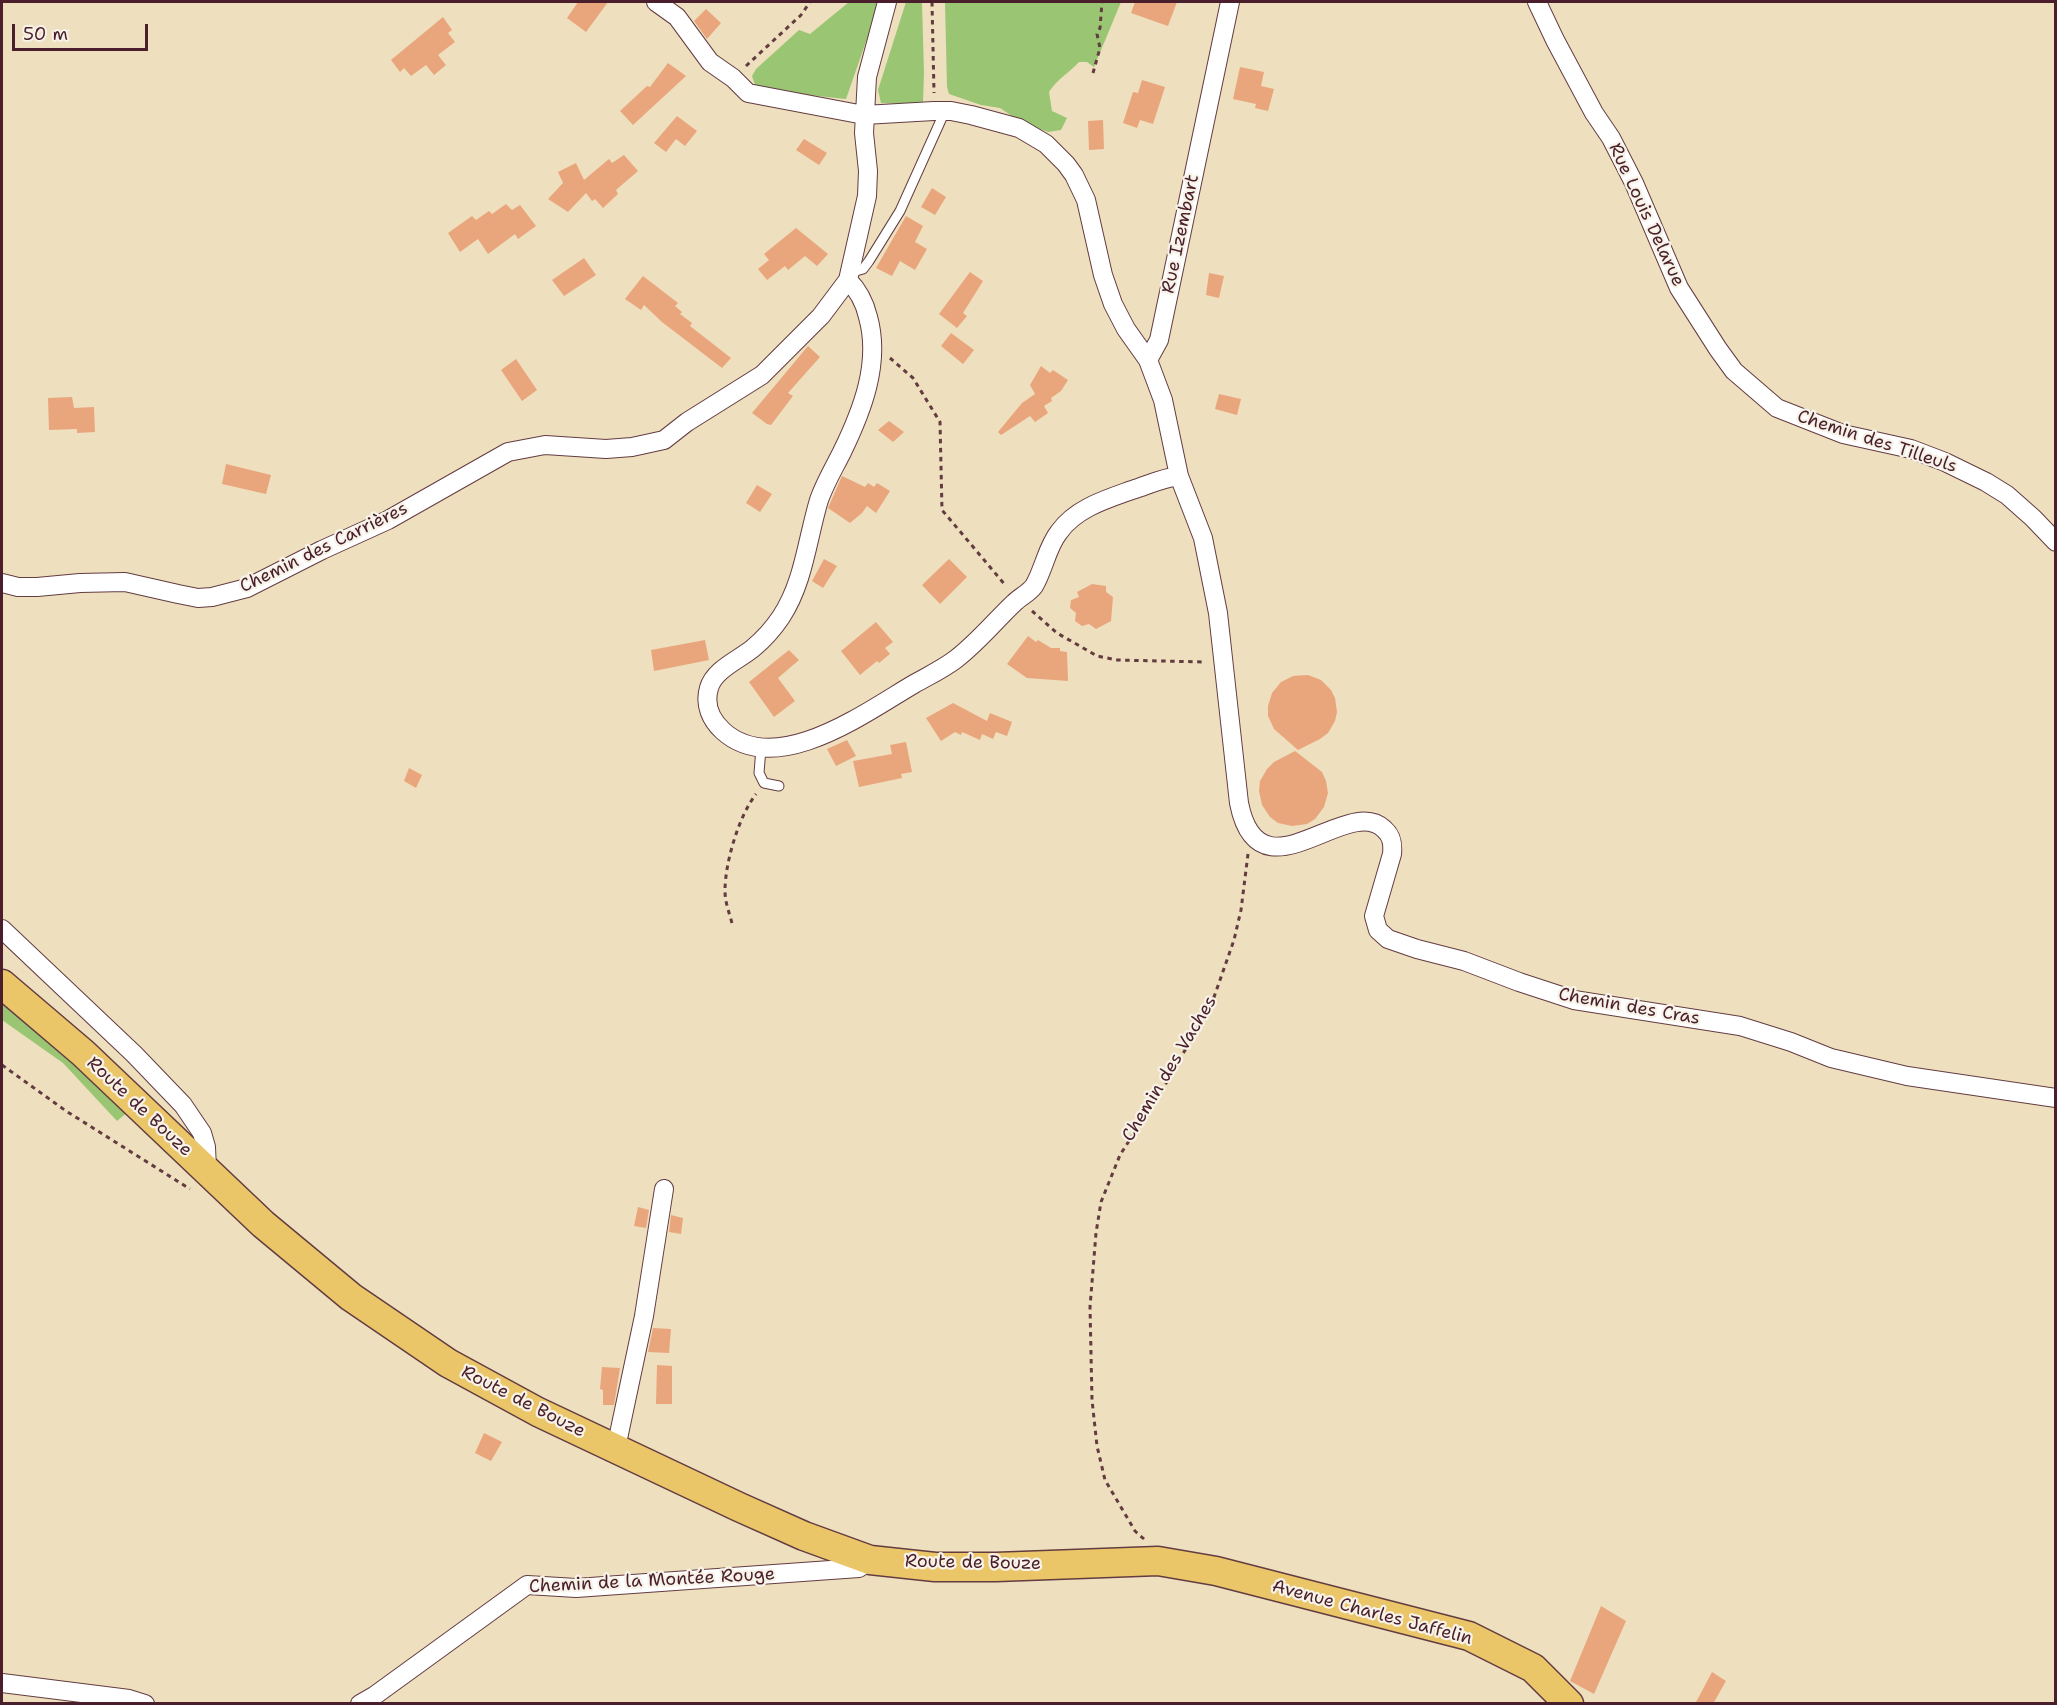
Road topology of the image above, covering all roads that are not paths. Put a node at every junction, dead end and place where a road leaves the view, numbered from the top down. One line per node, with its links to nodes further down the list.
1 (656, 2): 6 (street)
2 (887, 2): 6 (street)
3 (1230, 2): 8 (street, Rue Izembart)
4 (1537, 2): 9 (street, Rue Louis Delarue)
5 (940, 111): 6 (street); 7 (lane); 8 (street)
6 (864, 115): 7 (street)
7 (849, 277): 12 (street, Chemin des Carrières); 13 (street)
8 (1148, 360): 10 (street)
9 (1753, 388): 11 (street, Chemin des Tilleuls)
10 (1179, 476): 13 (street); 17 (street, Chemin des Cras)
11 (2055, 542)
12 (2, 583)
13 (761, 748): 14 (lane)
14 (779, 786)
15 (2, 929): 18 (street)
16 (2, 984): 18 (main road, Route de Bouze)
17 (2055, 1098)
18 (202, 1182): 20 (main road, Route de Bouze)
19 (664, 1189): 20 (street)
20 (616, 1448): 21 (main road, Route de Bouze)
21 (870, 1560): 22 (main road, Route de Bouze); 25 (street, Chemin de la Montée Rouge)
22 (1158, 1561): 26 (main road, Avenue Charles Jaffelin)
23 (2, 1683): 24 (street)
24 (145, 1704)
25 (360, 1704)
26 (1569, 1704)

